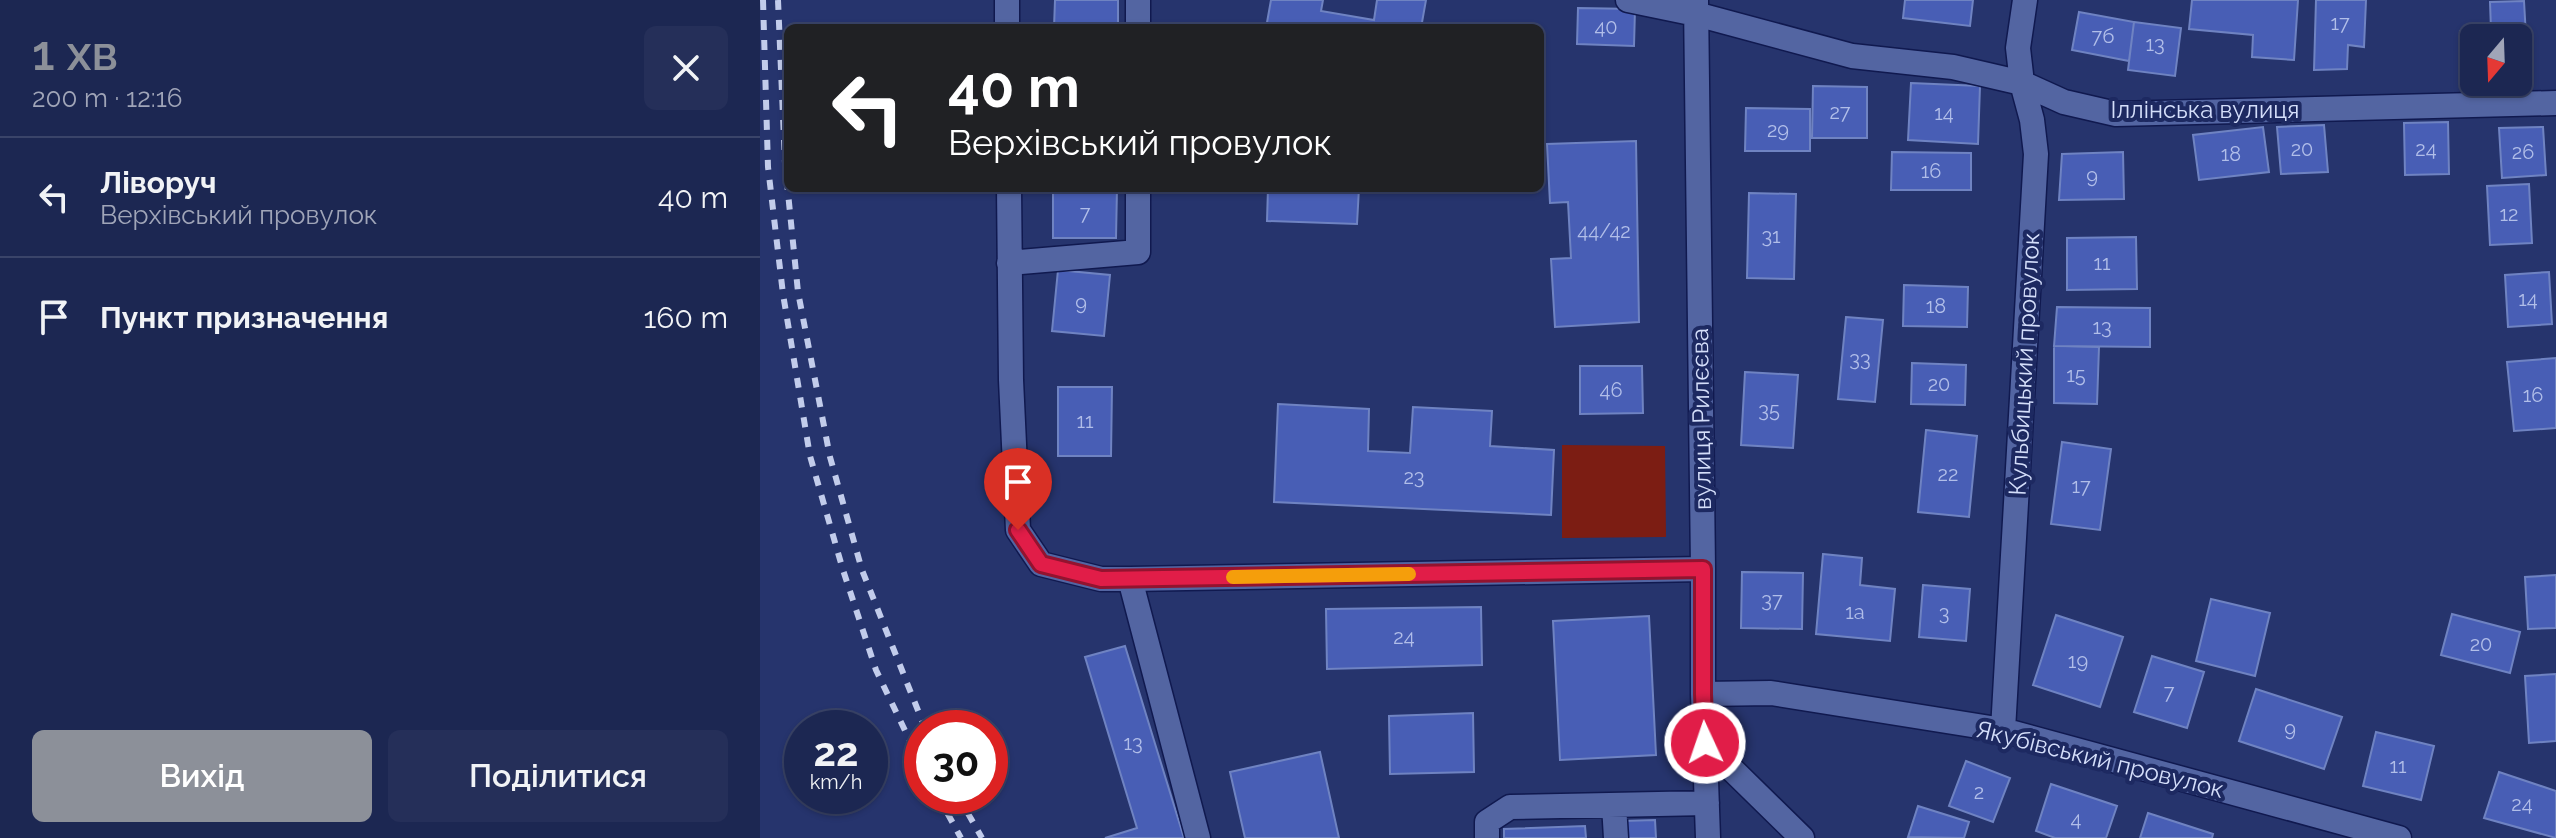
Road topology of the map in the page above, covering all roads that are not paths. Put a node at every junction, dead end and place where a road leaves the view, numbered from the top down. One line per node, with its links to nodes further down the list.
1 (1007, 0): 6 (street)
2 (1138, 0): 7 (street)
3 (1628, 0): 5 (street, Іллінська вулиця)
4 (2025, 0): 8 (street, Кульбицький провулок)
5 (1696, 7): 8 (street, Іллінська вулиця); 13 (street, вулиця Рилєєва)
6 (1007, 24)
7 (1138, 24)
8 (2022, 83): 9 (street, Іллінська вулиця); 16 (street, Кульбицький провулок)
9 (2556, 103)
10 (1009, 192): 12 (street)
11 (1138, 192): 12 (street)
12 (1009, 263): 14 (street)
13 (1703, 569): 14 (street); 15 (street, вулиця Рилєєва)
14 (1130, 579): 20 (street)
15 (1703, 694): 16 (street, Якубівський провулок); 17 (street, вулиця Рилєєва)
16 (2003, 730): 25 (street, Якубівський провулок)
17 (1705, 743): 18 (street, вулиця Рилєєва); 24 (street)
18 (1707, 803): 19 (street); 23 (street, вулиця Рилєєва)
19 (1614, 805): 21 (street); 22 (street)
20 (1198, 838)
21 (1487, 838)
22 (1616, 838)
23 (1708, 838)
24 (1802, 838)
25 (2399, 838)

